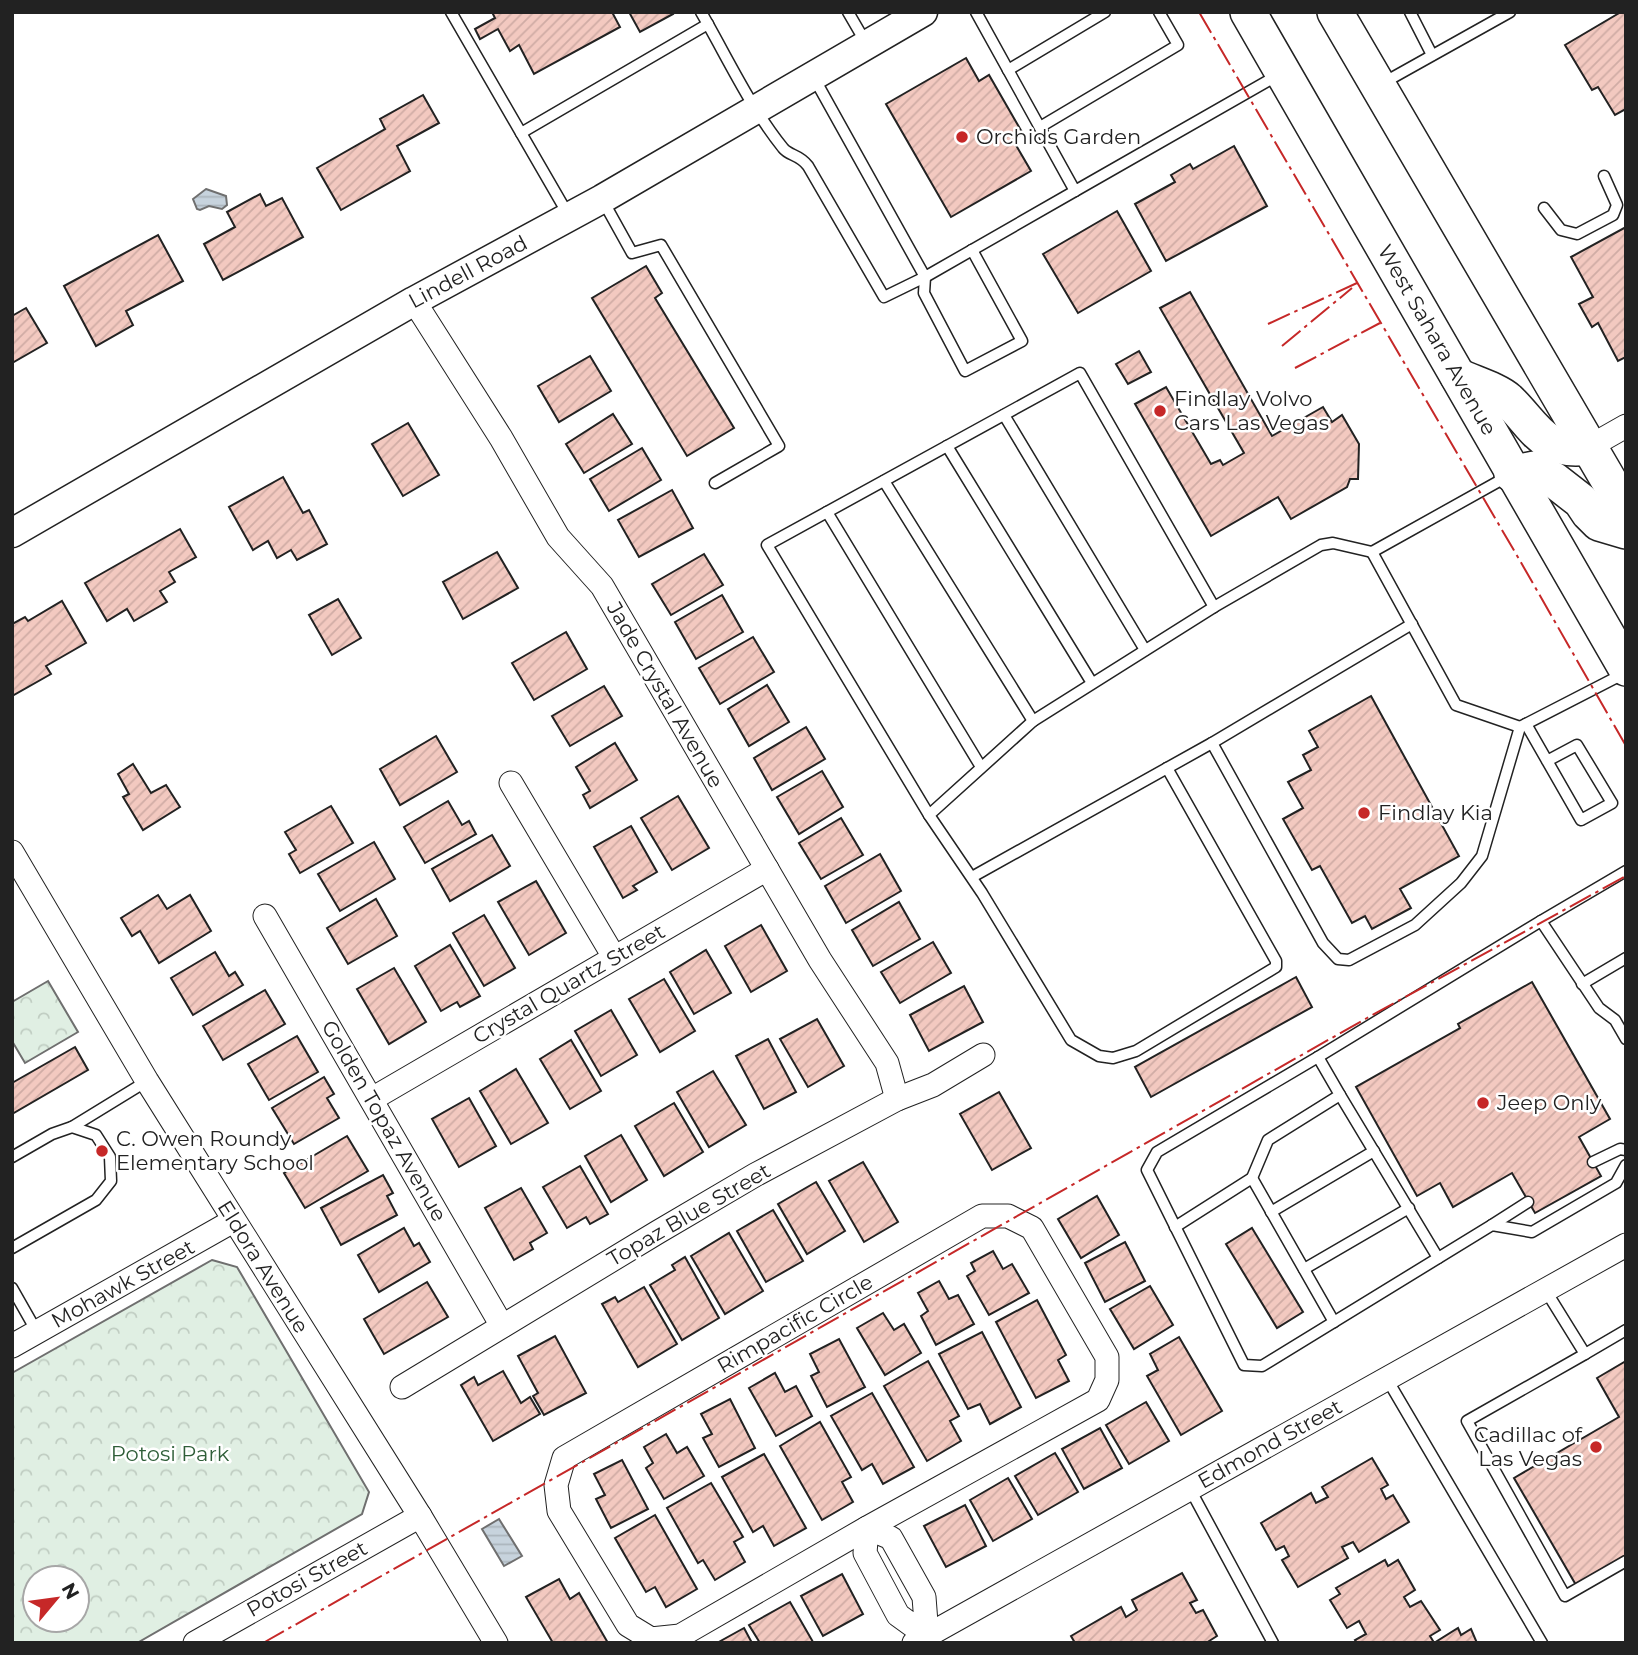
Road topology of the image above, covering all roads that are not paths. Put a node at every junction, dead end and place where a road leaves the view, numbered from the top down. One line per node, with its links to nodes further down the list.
1 (451, 12): 21 (lane)
2 (701, 12): 12 (lane)
3 (848, 12): 13 (lane)
4 (923, 12): 13 (street, Lindell Road)
5 (976, 12): 15 (lane)
6 (1105, 12): 15 (lane)
7 (1159, 12): 20 (lane)
8 (1248, 12): 16 (main road, West Sahara Avenue)
9 (1335, 12): 18 (main road)
10 (1410, 12): 14 (lane)
11 (1510, 12): 14 (lane)
12 (708, 24): 19 (lane); 21 (lane)
13 (867, 45): 17 (street, Lindell Road)
14 (1432, 55): 18 (lane)
15 (1008, 70): 20 (lane)
16 (1284, 72): 23 (lane); 30 (main road, West Sahara Avenue)
17 (813, 76): 19 (street, Lindell Road); 28 (lane)
18 (1377, 86): 34 (main road)
19 (757, 109): 24 (street, Lindell Road); 28 (lane)
20 (1040, 127): 23 (lane)
21 (521, 133): 26 (lane)
22 (1604, 176): 25 (lane)
23 (1075, 191): 27 (lane)
24 (602, 199): 26 (street, Lindell Road); 37 (lane)
25 (1544, 208)
26 (570, 218): 29 (street, Lindell Road)
27 (972, 250): 28 (lane); 28 (lane)
28 (925, 277)
29 (414, 301): 41 (street, Lindell Road); 57 (street, Jade Crystal Avenue)
30 (1458, 376): 34 (main road); 35 (main road, West Sahara Avenue)
31 (1004, 415): 33 (lane); 43 (lane); 45 (lane)
32 (1626, 426): 34 (street)
33 (947, 446): 36 (lane); 47 (lane)
34 (1589, 447): 38 (main road)
35 (1512, 474): 40 (main road); 42 (lane); 46 (main road, West Sahara Avenue)
36 (884, 481): 39 (lane); 48 (lane)
37 (715, 483)
38 (1626, 510)
39 (827, 513): 52 (lane); 55 (lane)
40 (1626, 531)
41 (12, 533)
42 (1373, 552): 43 (lane); 44 (lane)
43 (1214, 607): 45 (lane)
44 (1412, 624): 49 (lane); 50 (lane)
45 (1145, 650): 47 (lane)
46 (1626, 670): 49 (lane)
47 (1092, 683): 48 (lane)
48 (1033, 721): 52 (lane)
49 (1523, 726): 50 (lane); 51 (lane)
50 (1212, 743): 53 (lane)
51 (1547, 761): 51 (lane)
52 (981, 767): 55 (lane)
53 (1167, 768): 59 (lane); 59 (lane)
54 (511, 783): 62 (street)
55 (929, 814): 59 (lane)
56 (12, 852): 70 (street, Eldora Avenue)
57 (767, 869): 62 (street, Crystal Quartz Street); 73 (street, Jade Crystal Avenue)
58 (1626, 871): 61 (lane)
59 (972, 877)
60 (265, 916): 72 (street, Golden Topaz Avenue)
61 (1541, 921): 64 (lane); 69 (lane)
62 (614, 957): 72 (street, Crystal Quartz Street)
63 (1626, 958): 64 (lane)
64 (1582, 984): 66 (lane)
65 (1626, 1014): 66 (lane)
66 (1615, 1020): 67 (lane)
67 (1626, 1039)
68 (983, 1055): 73 (street, Topaz Blue Street)
69 (1318, 1058): 71 (lane); 86 (lane)
70 (147, 1081): 74 (lane); 84 (street, Eldora Avenue)
71 (1340, 1095): 76 (lane); 80 (lane)
72 (372, 1099): 94 (street, Golden Topaz Avenue)
73 (897, 1100): 94 (street, Topaz Blue Street)
74 (72, 1127): 77 (lane); 88 (lane)
75 (1626, 1150): 78 (lane)
76 (1374, 1151): 82 (lane); 83 (lane)
77 (12, 1157)
78 (1593, 1162)
79 (1626, 1165): 85 (lane)
80 (1252, 1178): 83 (lane); 86 (lane)
81 (1528, 1202): 85 (lane)
82 (1409, 1208): 89 (lane); 90 (lane)
83 (1271, 1213): 90 (lane)
84 (233, 1221): 96 (street, Mohawk Street); 102 (street, Eldora Avenue)
85 (1492, 1225): 89 (lane)
86 (1175, 1227): 93 (lane)
87 (1626, 1245): 92 (street, Edmond Street)
88 (12, 1248)
89 (1438, 1258): 93 (lane)
90 (1304, 1269): 93 (lane)
91 (12, 1288): 96 (lane)
92 (1546, 1291): 98 (lane); 99 (street, Edmond Street)
93 (1334, 1322)
94 (502, 1326): 100 (street, Topaz Blue Street)
95 (1626, 1330): 98 (lane)
96 (37, 1332): 97 (street, Mohawk Street)
97 (12, 1346)
98 (1585, 1354): 104 (lane)
99 (1387, 1379): 101 (street, Edmond Street); 109 (lane)
100 (402, 1387)
101 (1190, 1489): 105 (street, Edmond Street); 108 (lane)
102 (420, 1516): 106 (street, Potosi Street); 107 (street, Eldora Avenue)
103 (867, 1528): 103 (street, Rimpacific Circle); 105 (street)
104 (1626, 1562)
105 (920, 1639)
106 (195, 1643)
107 (496, 1643)
108 (1273, 1643)
109 (1542, 1643)

